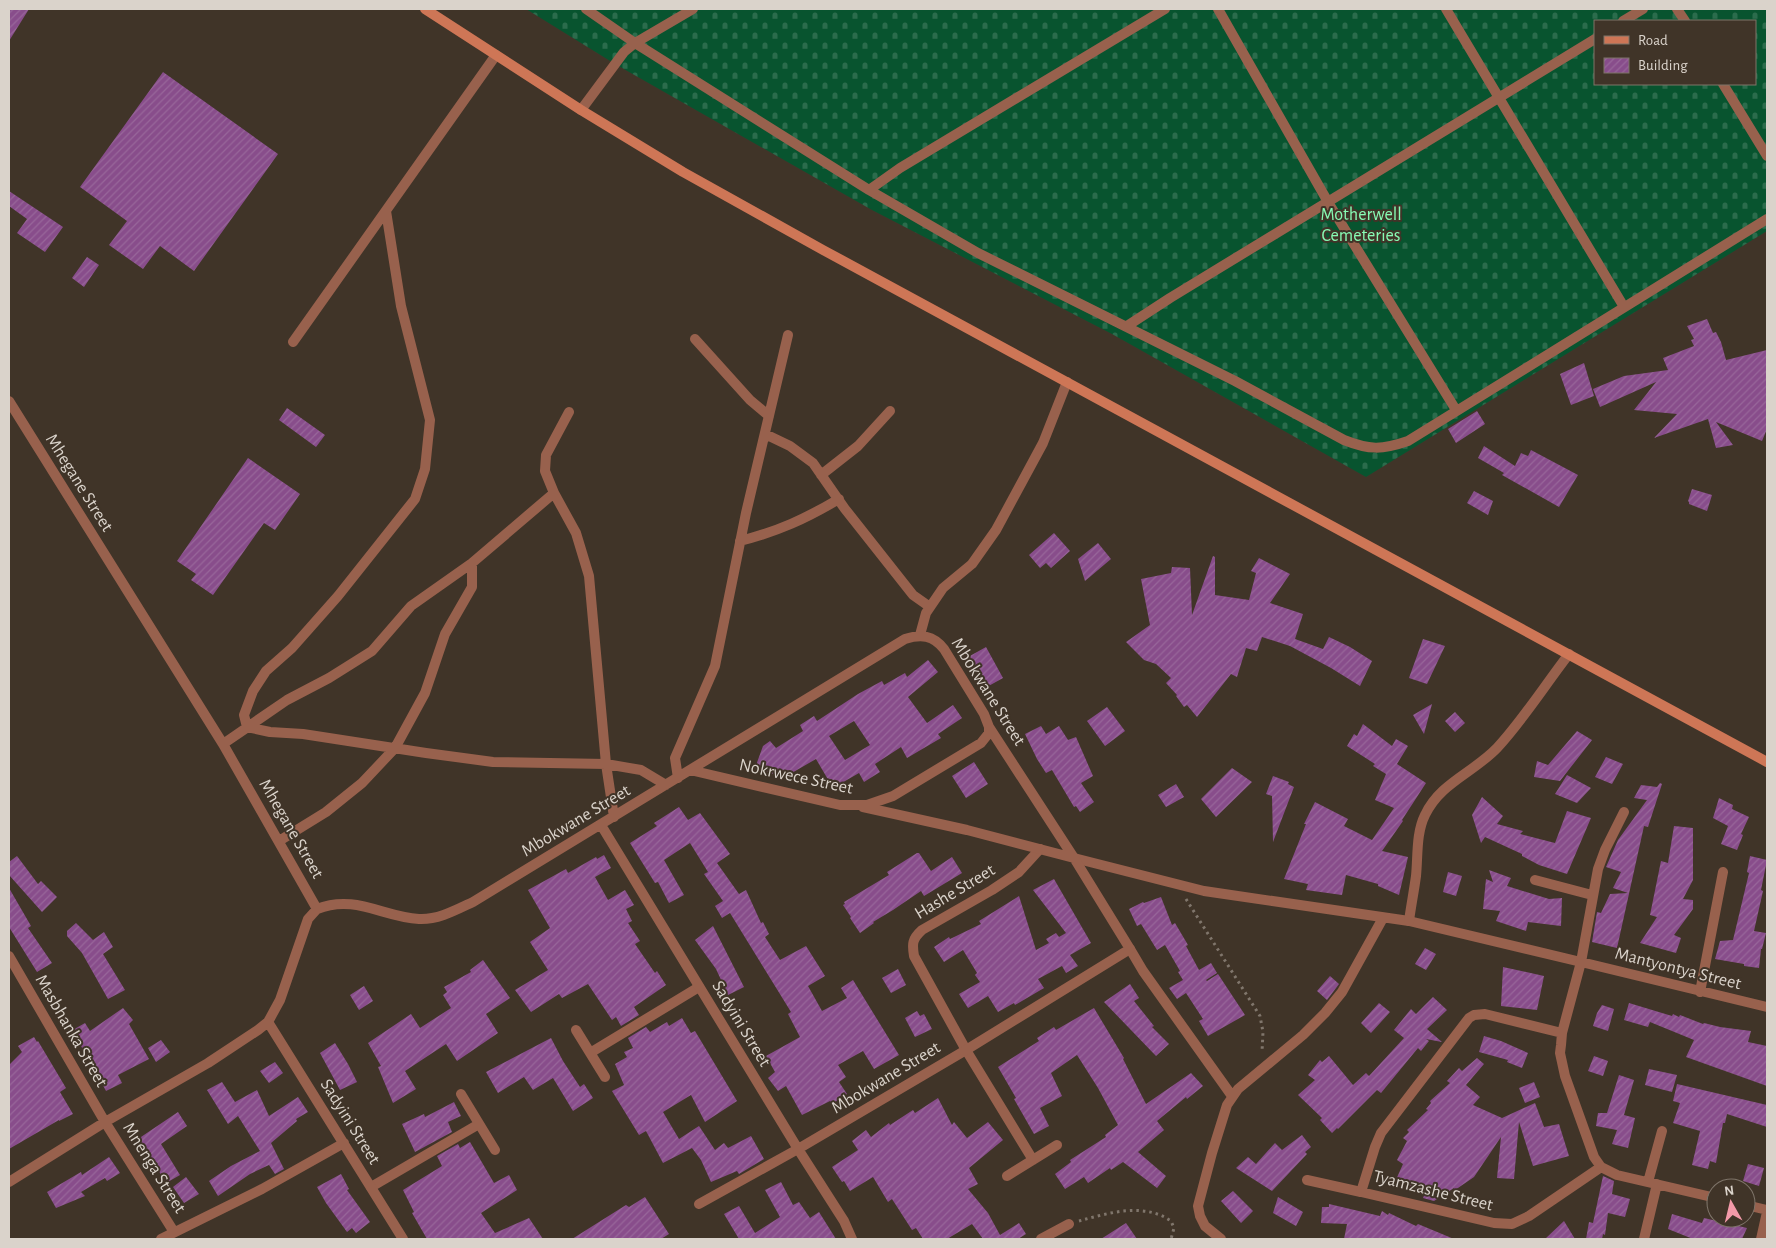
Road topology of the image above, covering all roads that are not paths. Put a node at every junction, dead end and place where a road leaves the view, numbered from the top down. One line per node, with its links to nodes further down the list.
1 (425, 9): 13 (main road)
2 (586, 9): 12 (street)
3 (693, 9): 12 (street)
4 (1165, 9): 18 (street)
5 (1218, 9): 19 (street)
6 (1446, 9): 15 (street)
7 (1643, 9): 9 (street)
8 (1677, 9): 10 (street)
9 (1625, 20)
10 (1683, 20)
11 (1594, 40): 15 (street)
12 (635, 43): 16 (street); 18 (street)
13 (496, 55): 16 (main road); 20 (street)
14 (1724, 85): 17 (street)
15 (1500, 97): 19 (street); 22 (street)
16 (581, 110): 27 (main road)
17 (1767, 156)
18 (869, 190): 23 (street)
19 (1328, 202): 23 (street); 29 (street)
20 (386, 211): 26 (street); 42 (street)
21 (1767, 219): 22 (street)
22 (1624, 307): 29 (street)
23 (1127, 326): 29 (street)
24 (788, 335): 32 (street)
25 (695, 339): 32 (street)
26 (293, 342)
27 (1067, 382): 39 (street); 41 (main road)
28 (9, 401): 44 (street, Mhegane Street)
29 (1456, 410)
30 (890, 411): 34 (street)
31 (569, 412): 35 (street)
32 (769, 416): 33 (street)
33 (765, 434): 34 (street); 37 (street)
34 (821, 474): 36 (street)
35 (554, 494): 38 (street); 47 (street)
36 (839, 499): 37 (street); 39 (street)
37 (740, 541): 49 (street)
38 (472, 563): 42 (street); 45 (street)
39 (930, 607): 40 (street)
40 (920, 635): 43 (street, Mbokwane Street); 48 (street, Mbokwane Street)
41 (1569, 654): 46 (main road); 63 (street)
42 (247, 727): 44 (street); 45 (street)
43 (989, 727): 51 (street, Nokrwece Street); 57 (street, Mbokwane Street)
44 (223, 744): 55 (street, Mhegane Street)
45 (395, 748): 47 (street); 55 (street)
46 (1767, 762)
47 (606, 764): 50 (street); 53 (street)
48 (690, 770): 49 (street, Mbokwane Street); 51 (street, Nokrwece Street)
49 (678, 778): 50 (street, Mbokwane Street)
50 (666, 785): 53 (street, Mbokwane Street)
51 (857, 806): 56 (street, Mantyontya Street)
52 (1624, 812): 60 (street)
53 (614, 817): 54 (street, Mbokwane Street)
54 (601, 825): 61 (street, Mbokwane Street); 67 (street, Sadyini Street)
55 (279, 841): 61 (street, Mhegane Street)
56 (1040, 849): 57 (street, Mantyontya Street); 73 (street, Hashe Street)
57 (1074, 858): 62 (street, Mantyontya Street); 64 (street, Mbokwane Street)
58 (1723, 872): 68 (street)
59 (1535, 880): 60 (street)
60 (1592, 895): 66 (street)
61 (317, 908): 70 (street)
62 (1383, 918): 63 (street, Mantyontya Street); 77 (street)
63 (1409, 921): 66 (street, Mantyontya Street)
64 (1130, 949): 73 (street, Mbokwane Street); 77 (street)
65 (9, 956): 78 (street, Masbhanka Street)
66 (1581, 962): 68 (street, Mantyontya Street); 72 (street)
67 (699, 987): 74 (street); 83 (street, Sadyini Street)
68 (1700, 992): 69 (street, Mantyontya Street)
69 (1767, 1007)
70 (268, 1022): 78 (street); 81 (street, Sadyini Street)
71 (576, 1030): 74 (street)
72 (1562, 1033): 86 (street); 92 (street, Tyamzashe Street)
73 (966, 1050): 83 (street, Mbokwane Street); 85 (street)
74 (590, 1053): 75 (street)
75 (605, 1077)
76 (461, 1094): 79 (street)
77 (1232, 1096): 102 (street)
78 (106, 1122): 89 (street); 97 (street, Mnenga Street)
79 (479, 1124): 84 (street); 91 (street)
80 (1662, 1130): 90 (street)
81 (344, 1143): 91 (street, Sadyini Street); 97 (street)
82 (1058, 1145): 85 (street)
83 (798, 1149): 94 (street, Mbokwane Street); 100 (street, Sadyini Street)
84 (495, 1150)
85 (1033, 1160): 87 (street)
86 (1601, 1167): 90 (street); 92 (street, Tyamzashe Street)
87 (1007, 1176)
88 (1307, 1180): 92 (street)
89 (9, 1182)
90 (1653, 1183): 93 (street); 103 (street)
91 (371, 1187): 99 (street, Sadyini Street)
92 (1361, 1192)
93 (1706, 1196)
94 (699, 1204)
95 (1767, 1211): 104 (street)
96 (1069, 1224): 101 (street)
97 (174, 1232): 98 (street)
98 (161, 1239)
99 (404, 1239)
100 (852, 1239)
101 (1041, 1239)
102 (1221, 1239)
103 (1644, 1239)
104 (1761, 1239)

